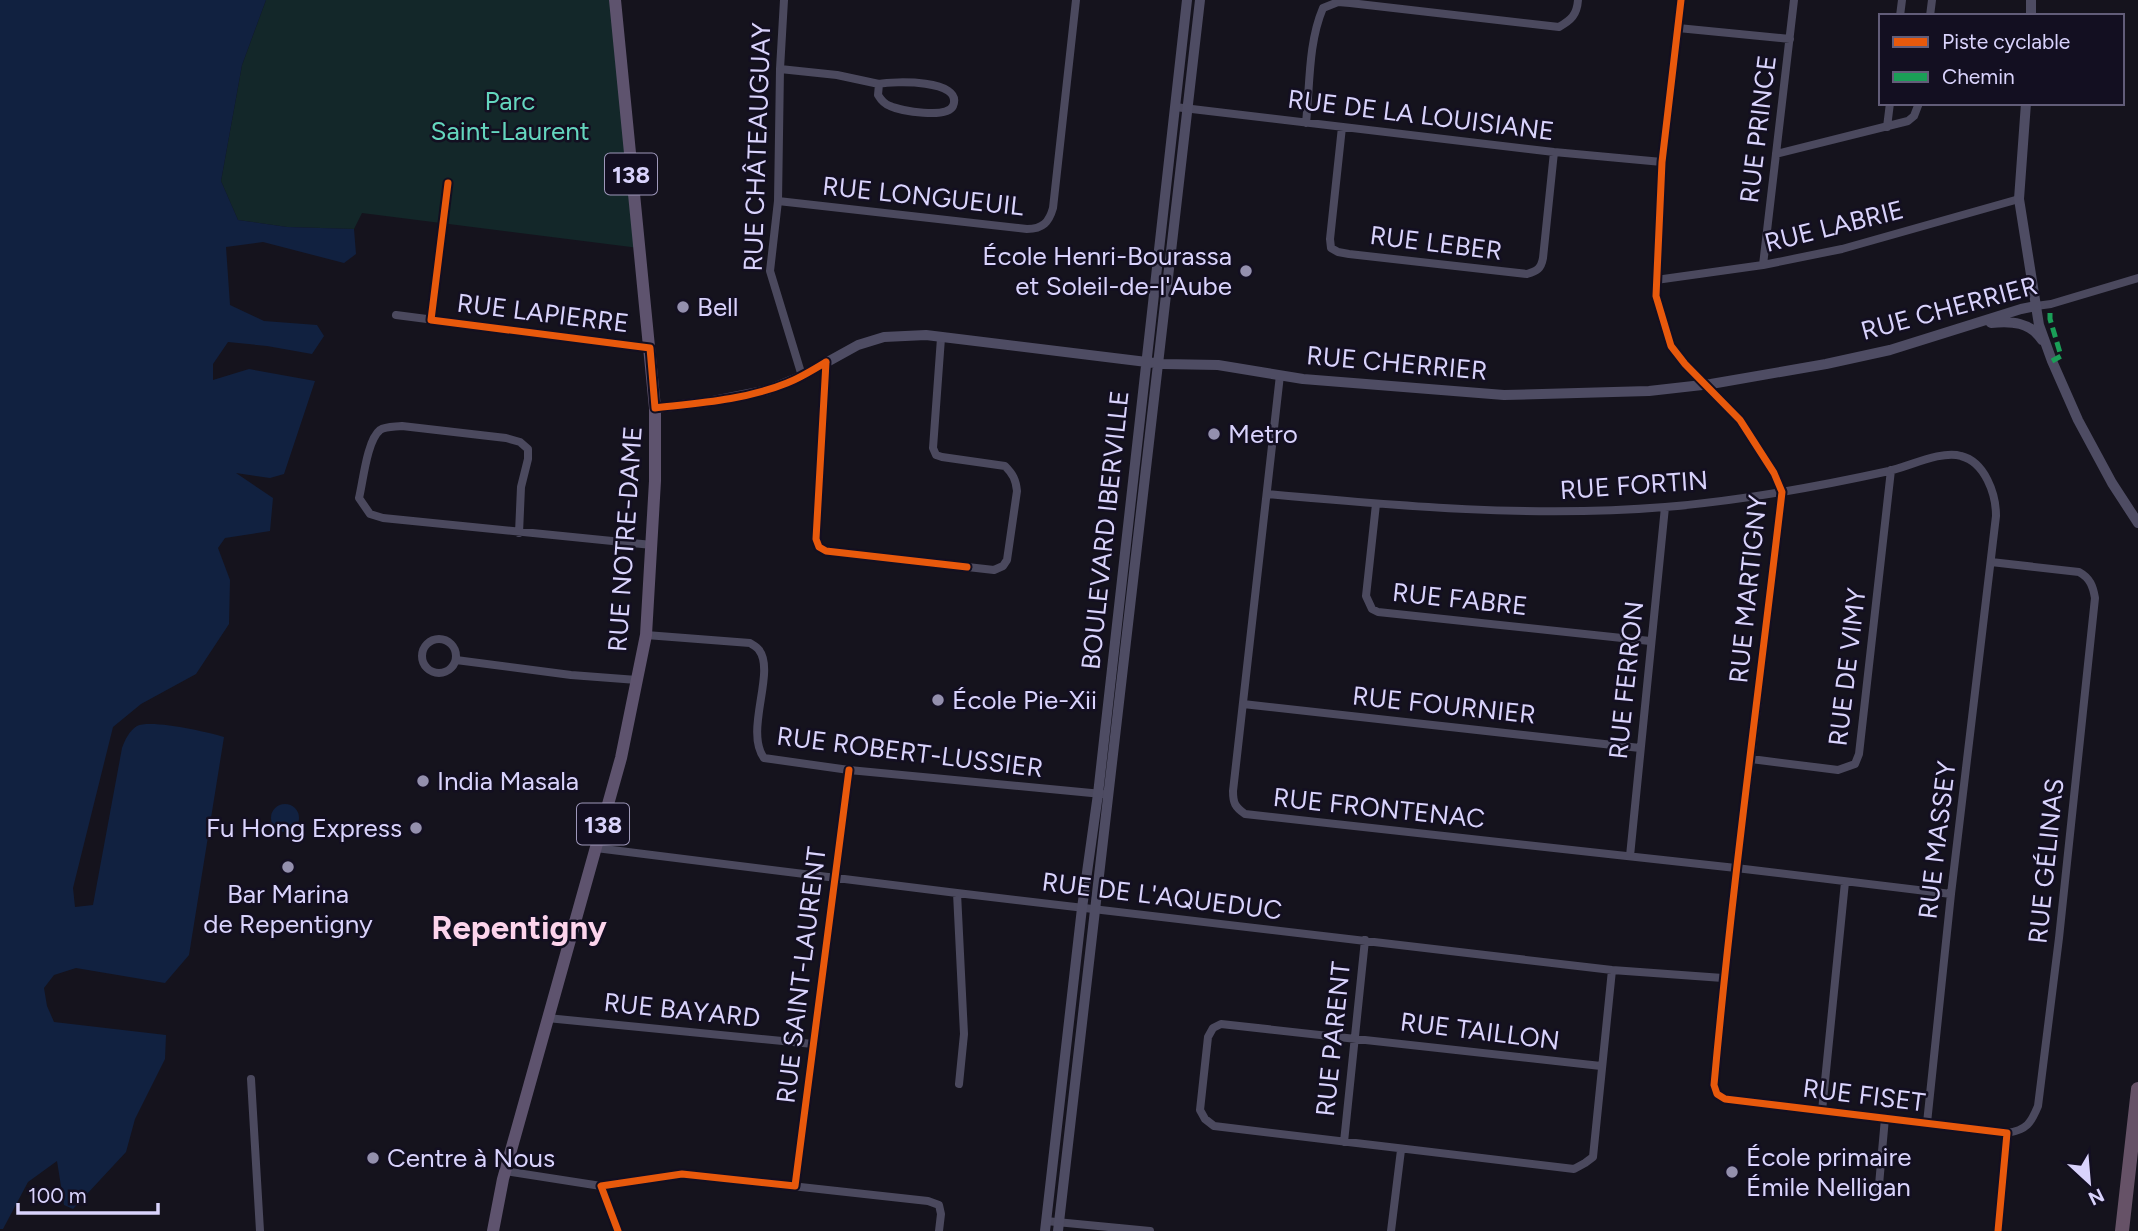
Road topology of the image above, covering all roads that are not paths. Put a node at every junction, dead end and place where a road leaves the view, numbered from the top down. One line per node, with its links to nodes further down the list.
1 (615, 0): 35 (main road, RUE NOTRE-DAME / 138)
2 (784, 0): 11 (street, RUE CHÂTEAUGUAY)
3 (1076, 0): 26 (street, RUE LONGUEUIL)
4 (1187, 0): 16 (street, BOULEVARD IBERVILLE)
5 (1200, 0): 17 (street, BOULEVARD IBERVILLE)
6 (1578, 0): 18 (street)
7 (1681, 0): 9 (street, RUE MARTIGNY)
8 (1794, 0): 10 (street, RUE PRINCE)
9 (1678, 29): 10 (street, RUE PRINCE); 23 (street, RUE MARTIGNY)
10 (1790, 39): 22 (street, RUE PRINCE)
11 (780, 69): 12 (street); 26 (street, RUE CHÂTEAUGUAY)
12 (879, 84): 12 (street)
13 (1890, 105): 20 (street)
14 (1918, 105): 20 (street)
15 (2026, 105): 25 (street)
16 (1175, 107): 17 (street, RUE DE LA LOUISIANE); 38 (street, BOULEVARD IBERVILLE)
17 (1188, 108): 18 (street, RUE DE LA LOUISIANE); 38 (street, BOULEVARD IBERVILLE)
18 (1306, 123): 19 (street, RUE DE LA LOUISIANE)
19 (1342, 127): 21 (street, RUE DE LA LOUISIANE); 21 (street, RUE LEBER)
20 (1887, 127): 22 (street)
21 (1554, 152): 23 (street, RUE DE LA LOUISIANE)
22 (1776, 154): 27 (street, RUE PRINCE)
23 (1662, 162): 29 (street, RUE MARTIGNY)
24 (448, 183): 32 (street)
25 (2019, 199): 27 (street, RUE LABRIE); 30 (street)
26 (778, 201): 39 (street, RUE CHÂTEAUGUAY)
27 (1763, 265): 29 (street, RUE LABRIE)
28 (2138, 278): 30 (street, RUE CHERRIER)
29 (1656, 280): 41 (street, RUE MARTIGNY)
30 (2036, 306): 33 (street, RUE CHERRIER); 36 (street)
31 (396, 315): 32 (street, RUE LAPIERRE)
32 (431, 320): 35 (street, RUE LAPIERRE)
33 (1954, 330): 36 (street); 41 (street, RUE CHERRIER)
34 (941, 338): 37 (street, RUE CHERRIER); 37 (street); 38 (street, RUE CHERRIER)
35 (650, 348): 42 (main road, RUE NOTRE-DAME / 138)
36 (2052, 361): 48 (street)
37 (826, 362): 39 (street, RUE CHERRIER)
38 (1152, 362): 40 (street, RUE CHERRIER); 60 (street, BOULEVARD IBERVILLE)
39 (802, 376): 42 (street, RUE CHERRIER)
40 (1280, 376): 41 (street, RUE CHERRIER); 45 (street, RUE FRONTENAC)
41 (1704, 385): 44 (street, RUE MARTIGNY)
42 (655, 408): 50 (main road, RUE NOTRE-DAME / 138)
43 (1891, 470): 44 (street, RUE FORTIN); 51 (street, RUE FORTIN); 58 (street, RUE DE VIMY)
44 (1782, 492): 47 (street, RUE FORTIN); 58 (street, RUE MARTIGNY)
45 (1268, 494): 46 (street, RUE FORTIN); 56 (street, RUE FRONTENAC)
46 (1376, 504): 47 (street, RUE FORTIN); 53 (street, RUE FABRE)
47 (1665, 507): 53 (street, RUE FERRON)
48 (2138, 523)
49 (519, 533): 49 (street); 50 (street)
50 (652, 545): 52 (main road, RUE NOTRE-DAME / 138)
51 (1991, 562): 67 (street, RUE MASSEY); 84 (street, RUE GÉLINAS)
52 (646, 635): 55 (main road, RUE NOTRE-DAME / 138); 59 (street, RUE ROBERT-LUSSIER)
53 (1650, 641): 57 (street, RUE FERRON)
54 (456, 660): 54 (street); 55 (street)
55 (637, 680): 61 (main road, RUE NOTRE-DAME / 138)
56 (1242, 704): 57 (street, RUE FOURNIER); 62 (street, RUE FRONTENAC)
57 (1640, 748): 62 (street, RUE FERRON)
58 (1751, 759): 63 (street, RUE MARTIGNY)
59 (849, 770): 60 (street, RUE ROBERT-LUSSIER); 64 (street, RUE SAINT-LAURENT)
60 (1103, 794): 68 (street, BOULEVARD IBERVILLE); 69 (street, BOULEVARD IBERVILLE)
61 (596, 848): 64 (street, RUE DE L'AQUEDUC); 73 (main road, RUE NOTRE-DAME / 138)
62 (1630, 856): 63 (street, RUE FRONTENAC)
63 (1736, 867): 65 (street, RUE FRONTENAC); 72 (street, RUE MARTIGNY)
64 (834, 876): 66 (street, RUE DE L'AQUEDUC); 75 (street, RUE SAINT-LAURENT)
65 (1845, 882): 67 (street, RUE FRONTENAC); 81 (street)
66 (957, 893): 68 (street, RUE DE L'AQUEDUC); 78 (street)
67 (1951, 894): 83 (street, RUE MASSEY)
68 (1082, 908): 69 (street, RUE DE L'AQUEDUC); 92 (street, BOULEVARD IBERVILLE)
69 (1095, 909): 70 (street, RUE DE L'AQUEDUC); 93 (street, BOULEVARD IBERVILLE)
70 (1365, 940): 71 (street, RUE DE L'AQUEDUC); 74 (street, RUE PARENT)
71 (1612, 970): 72 (street, RUE DE L'AQUEDUC); 76 (street)
72 (1723, 978): 80 (street, RUE MARTIGNY)
73 (547, 1018): 75 (street, RUE BAYARD); 87 (main road, RUE NOTRE-DAME / 138)
74 (1354, 1038): 76 (street, RUE TAILLON); 85 (street, RUE PARENT); 85 (street, RUE TAILLON)
75 (813, 1044): 90 (street, RUE SAINT-LAURENT)
76 (1601, 1066): 86 (street)
77 (251, 1079): 94 (street)
78 (959, 1084)
79 (2138, 1088): 101 (highway)
80 (1717, 1094): 81 (street, RUE FISET)
81 (1822, 1111): 82 (street, RUE FISET)
82 (1885, 1118): 83 (street, RUE FISET); 91 (street)
83 (1927, 1123): 84 (street, RUE FISET)
84 (2007, 1133): 100 (street)
85 (1344, 1142): 86 (street)
86 (1401, 1150): 99 (street)
87 (505, 1171): 89 (street); 95 (main road, RUE NOTRE-DAME / 138)
88 (2138, 1176): 101 (highway)
89 (600, 1186): 90 (street); 96 (street)
90 (795, 1186): 97 (street)
91 (1878, 1196)
92 (1046, 1226): 93 (street)
93 (1058, 1227): 98 (street)
94 (260, 1231)
95 (493, 1231)
96 (618, 1231)
97 (939, 1231)
98 (1150, 1231)
99 (1391, 1231)
100 (1998, 1231)
101 (2123, 1231)

